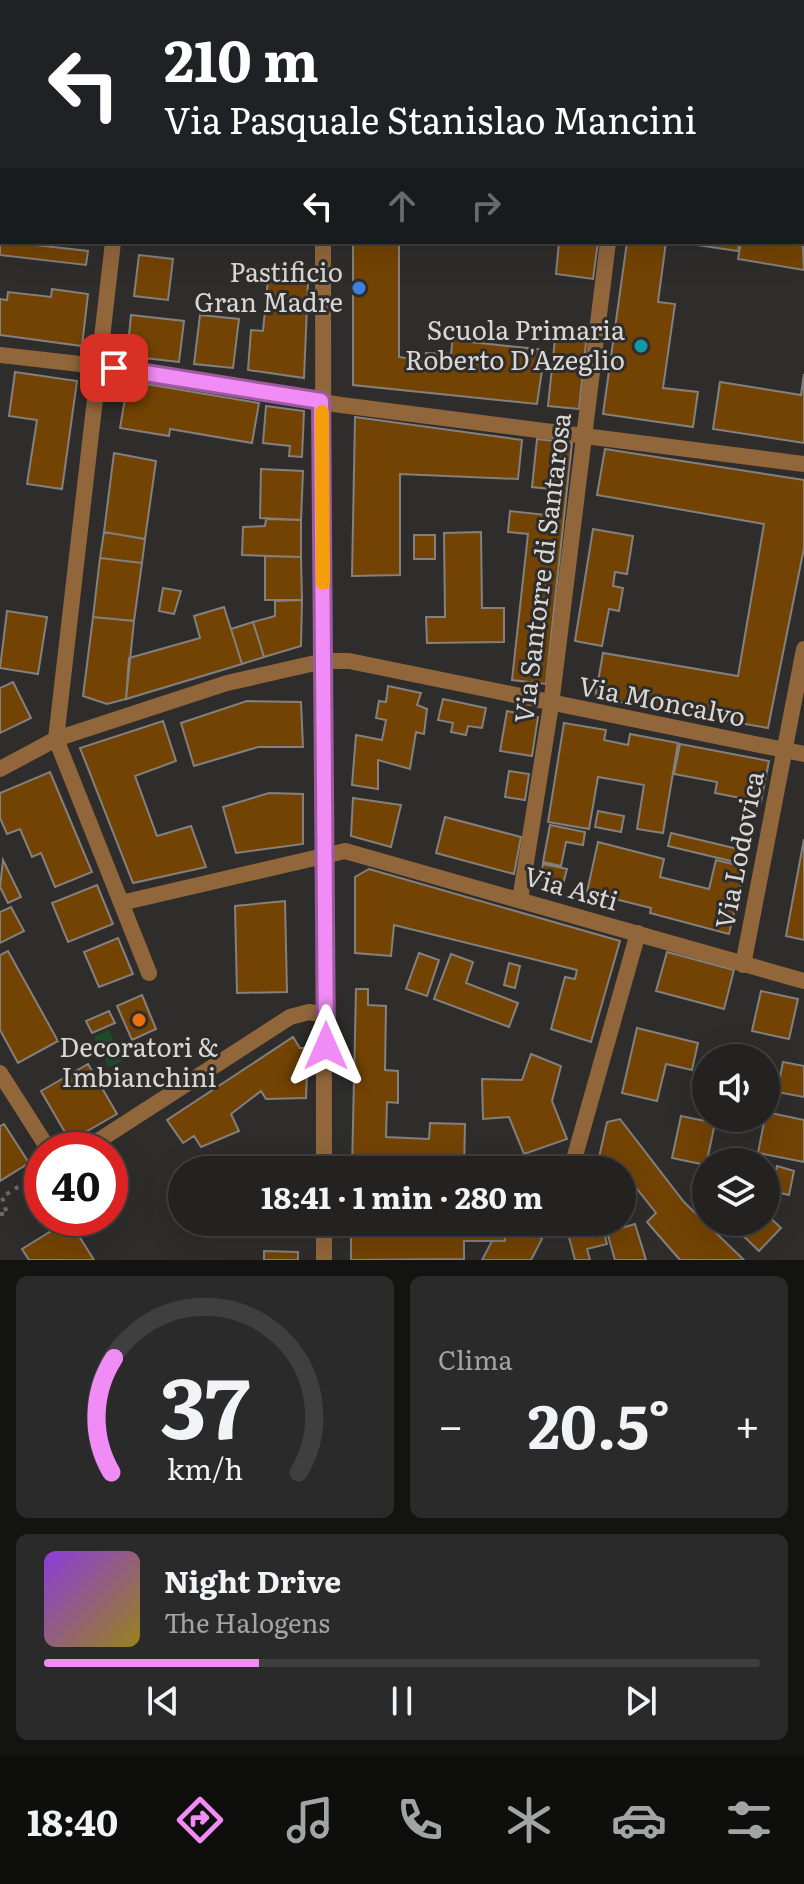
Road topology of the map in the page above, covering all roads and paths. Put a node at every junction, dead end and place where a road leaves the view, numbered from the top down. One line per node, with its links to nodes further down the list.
1 (113, 244): 5 (street)
2 (323, 244): 6 (street)
3 (608, 244): 7 (street, Via Santorre di Santarosa)
4 (0, 355): 5 (street)
5 (98, 366): 6 (street); 12 (street)
6 (321, 401): 7 (street); 10 (street)
7 (584, 436): 8 (street); 11 (street, Via Santorre di Santarosa)
8 (804, 464)
9 (804, 649): 13 (street, Via Lodovica)
10 (324, 661): 11 (street, Via Moncalvo); 12 (street, Via Moncalvo); 16 (street)
11 (551, 705): 13 (street, Via Moncalvo); 17 (street, Via Santorre di Santarosa)
12 (56, 739): 15 (street, Via Moncalvo); 18 (street)
13 (784, 750): 14 (street, Via Moncalvo); 20 (street, Via Lodovica)
14 (804, 754)
15 (0, 769)
16 (323, 853): 17 (street, Via Asti); 18 (street, Via Asti); 23 (street)
17 (520, 900): 19 (street, Via Asti)
18 (121, 903): 21 (street)
19 (638, 933): 20 (street, Via Asti); 28 (street)
20 (743, 965): 22 (street, Via Asti)
21 (149, 973)
22 (804, 981)
23 (326, 1015): 26 (street); 27 (street)
24 (0, 1073): 25 (street)
25 (38, 1132)
26 (112, 1132)
27 (324, 1156)
28 (575, 1156)
29 (24, 1183): 30 (path)
30 (0, 1214)
31 (324, 1236): 32 (street)
32 (324, 1260)

